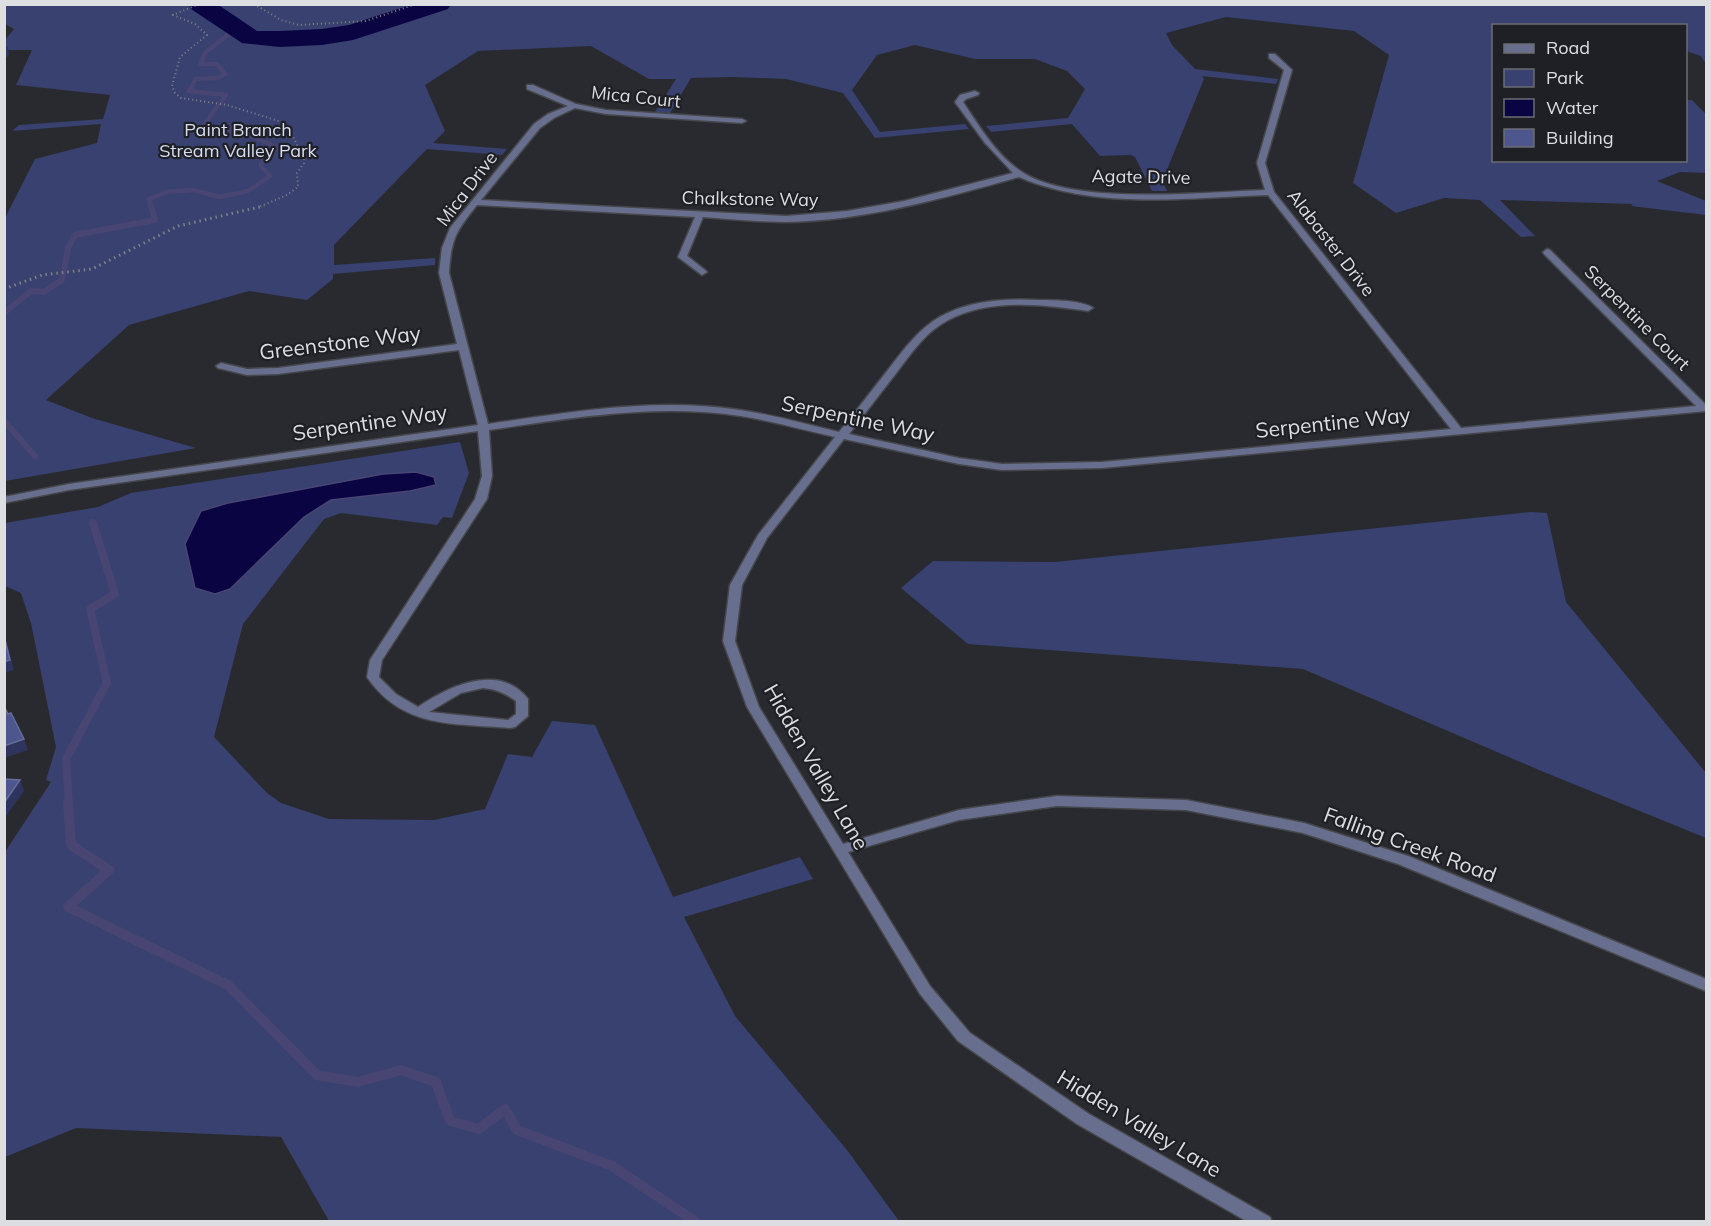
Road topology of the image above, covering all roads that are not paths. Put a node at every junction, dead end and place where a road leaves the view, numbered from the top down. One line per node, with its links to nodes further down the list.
1 (1272, 56): 7 (street, Alabaster Drive)
2 (530, 87): 4 (street, Mica Court)
3 (975, 93): 6 (street, Agate Drive)
4 (574, 106): 5 (street, Mica Court); 8 (street, Mica Drive)
5 (742, 121)
6 (1020, 174): 7 (street, Agate Drive); 9 (street, Chalkstone Way)
7 (1270, 192): 17 (street, Alabaster Drive)
8 (475, 202): 9 (street, Chalkstone Way); 13 (street, Mica Drive)
9 (700, 215): 11 (street)
10 (1547, 252): 15 (street, Serpentine Court)
11 (702, 272)
12 (1089, 308): 18 (street, Hidden Valley Lane)
13 (464, 346): 14 (street, Greenstone Way); 16 (street, Mica Drive)
14 (221, 366)
15 (1706, 408): 17 (street, Serpentine Way)
16 (483, 426): 18 (street, Serpentine Way); 19 (street, Serpentine Way); 20 (street, Mica Drive)
17 (1458, 431): 18 (street, Serpentine Way)
18 (843, 435): 21 (street, Hidden Valley Lane)
19 (4, 500)
20 (419, 713): 20 (street)
21 (839, 850): 22 (street, Falling Creek Road); 23 (street, Hidden Valley Lane)
22 (1707, 985)
23 (1264, 1221)

